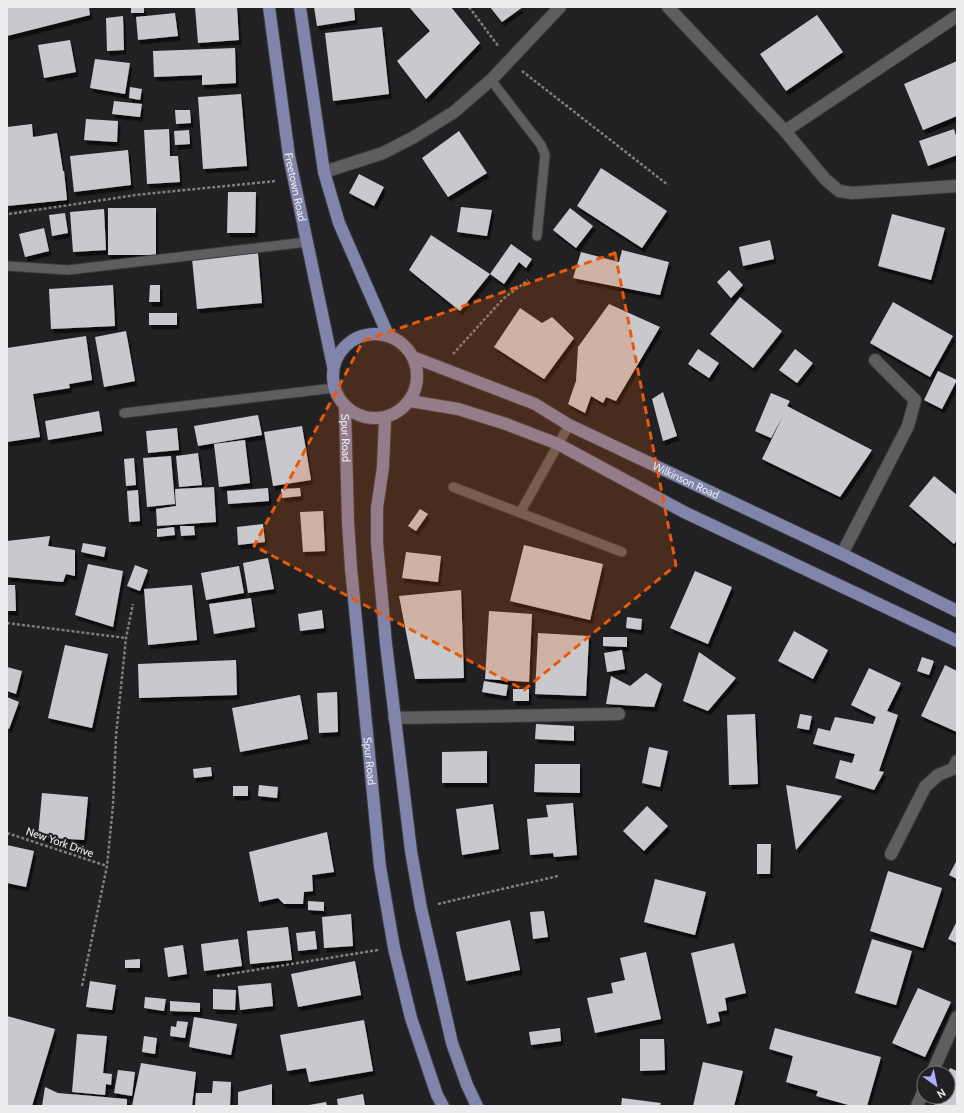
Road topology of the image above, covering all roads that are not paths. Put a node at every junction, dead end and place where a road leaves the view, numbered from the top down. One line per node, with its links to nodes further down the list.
1 (269, 7): 11 (main road, Freetown Road)
2 (300, 7): 8 (main road)
3 (560, 7): 6 (street)
4 (668, 7): 7 (street)
5 (957, 16): 7 (street)
6 (491, 80): 8 (street); 10 (lane)
7 (784, 131): 9 (street)
8 (324, 172): 13 (main road)
9 (957, 186)
10 (537, 236)
11 (307, 242): 12 (lane); 16 (main road, Freetown Road)
12 (7, 266)
13 (388, 335): 14 (main road); 16 (main road)
14 (413, 357): 18 (main road); 22 (main road, Wilkinson Road)
15 (875, 360): 27 (street)
16 (333, 366): 17 (main road)
17 (334, 388): 19 (main road); 20 (lane)
18 (410, 401): 21 (main road); 23 (main road)
19 (345, 407): 21 (main road); 36 (main road, Spur Road)
20 (124, 413)
21 (385, 418): 31 (main road)
22 (569, 425): 23 (lane); 27 (main road, Wilkinson Road)
23 (558, 444): 25 (lane); 29 (main road)
24 (453, 487): 25 (lane)
25 (520, 513): 26 (lane)
26 (622, 552)
27 (842, 554): 28 (main road, Wilkinson Road)
28 (957, 611)
29 (957, 641)
30 (618, 714): 31 (street)
31 (394, 718): 37 (main road)
32 (957, 761): 33 (street)
33 (892, 854)
34 (957, 1017): 35 (street)
35 (936, 1065)
36 (443, 1106)
37 (477, 1106)

